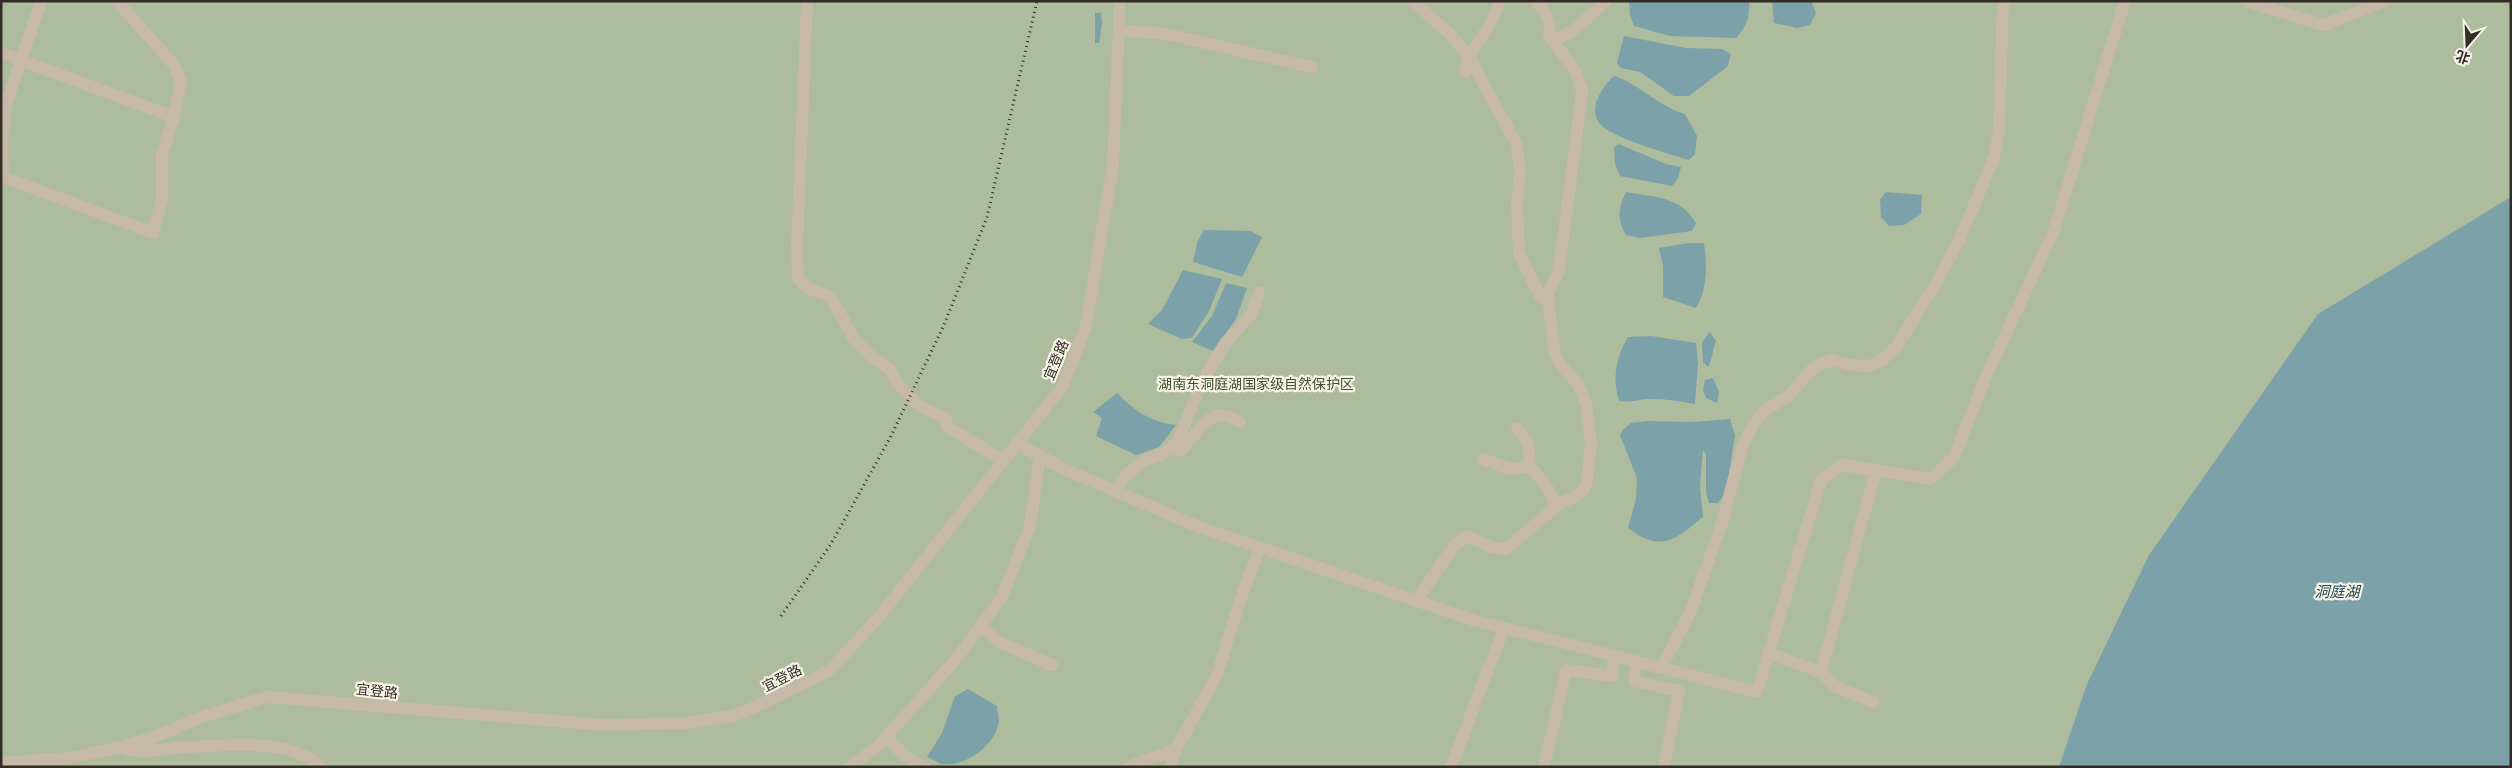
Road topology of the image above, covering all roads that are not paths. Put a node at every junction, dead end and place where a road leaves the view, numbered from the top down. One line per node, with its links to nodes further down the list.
1 (41, 1): 17 (street)
2 (117, 1): 20 (street)
3 (807, 1): 28 (street)
4 (1120, 1): 13 (street, 宜登路)
5 (1412, 1): 16 (street)
6 (1500, 1): 16 (street)
7 (1535, 1): 14 (street)
8 (1606, 1): 14 (street)
9 (2003, 1): 42 (street)
10 (2125, 1): 31 (street)
11 (2246, 1): 12 (street)
12 (2385, 1)
13 (1119, 31): 18 (street); 25 (street, 宜登路)
14 (1552, 40): 22 (street)
15 (1, 53): 17 (street)
16 (1469, 57): 19 (street); 22 (street)
17 (20, 60): 20 (street); 20 (street)
18 (1312, 67)
19 (1465, 73)
20 (174, 117)
21 (1259, 292): 26 (street)
22 (1548, 303): 33 (street)
23 (1240, 422): 26 (street)
24 (1517, 428): 30 (street)
25 (1016, 443): 27 (street); 28 (street, 宜登路)
26 (1170, 448): 32 (street)
27 (1040, 456): 32 (street); 36 (street)
28 (1002, 460): 48 (street, 宜登路)
29 (1483, 460): 30 (street)
30 (1530, 467): 33 (street)
31 (1876, 470): 38 (street); 43 (street)
32 (1114, 491): 34 (street)
33 (1555, 507): 35 (street)
34 (1260, 548): 35 (street); 49 (street)
35 (1416, 601): 37 (street)
36 (981, 626): 41 (street); 47 (street)
37 (1504, 628): 39 (street); 57 (street)
38 (1768, 653): 42 (street); 43 (street)
39 (1614, 656): 40 (street); 44 (street)
40 (1636, 662): 42 (street); 45 (street)
41 (1052, 666)
42 (1661, 668)
43 (1821, 672): 46 (street)
44 (1612, 676): 45 (street); 58 (street)
45 (1634, 681): 59 (street)
46 (1873, 702)
47 (886, 736): 53 (street); 54 (street)
48 (122, 747): 50 (street); 51 (street, 宜登路)
49 (1176, 749): 55 (street); 56 (street)
50 (304, 761): 52 (street)
51 (1, 763)
52 (320, 767)
53 (849, 767)
54 (925, 767)
55 (1128, 767)
56 (1170, 767)
57 (1451, 767)
58 (1544, 767)
59 (1664, 767)

